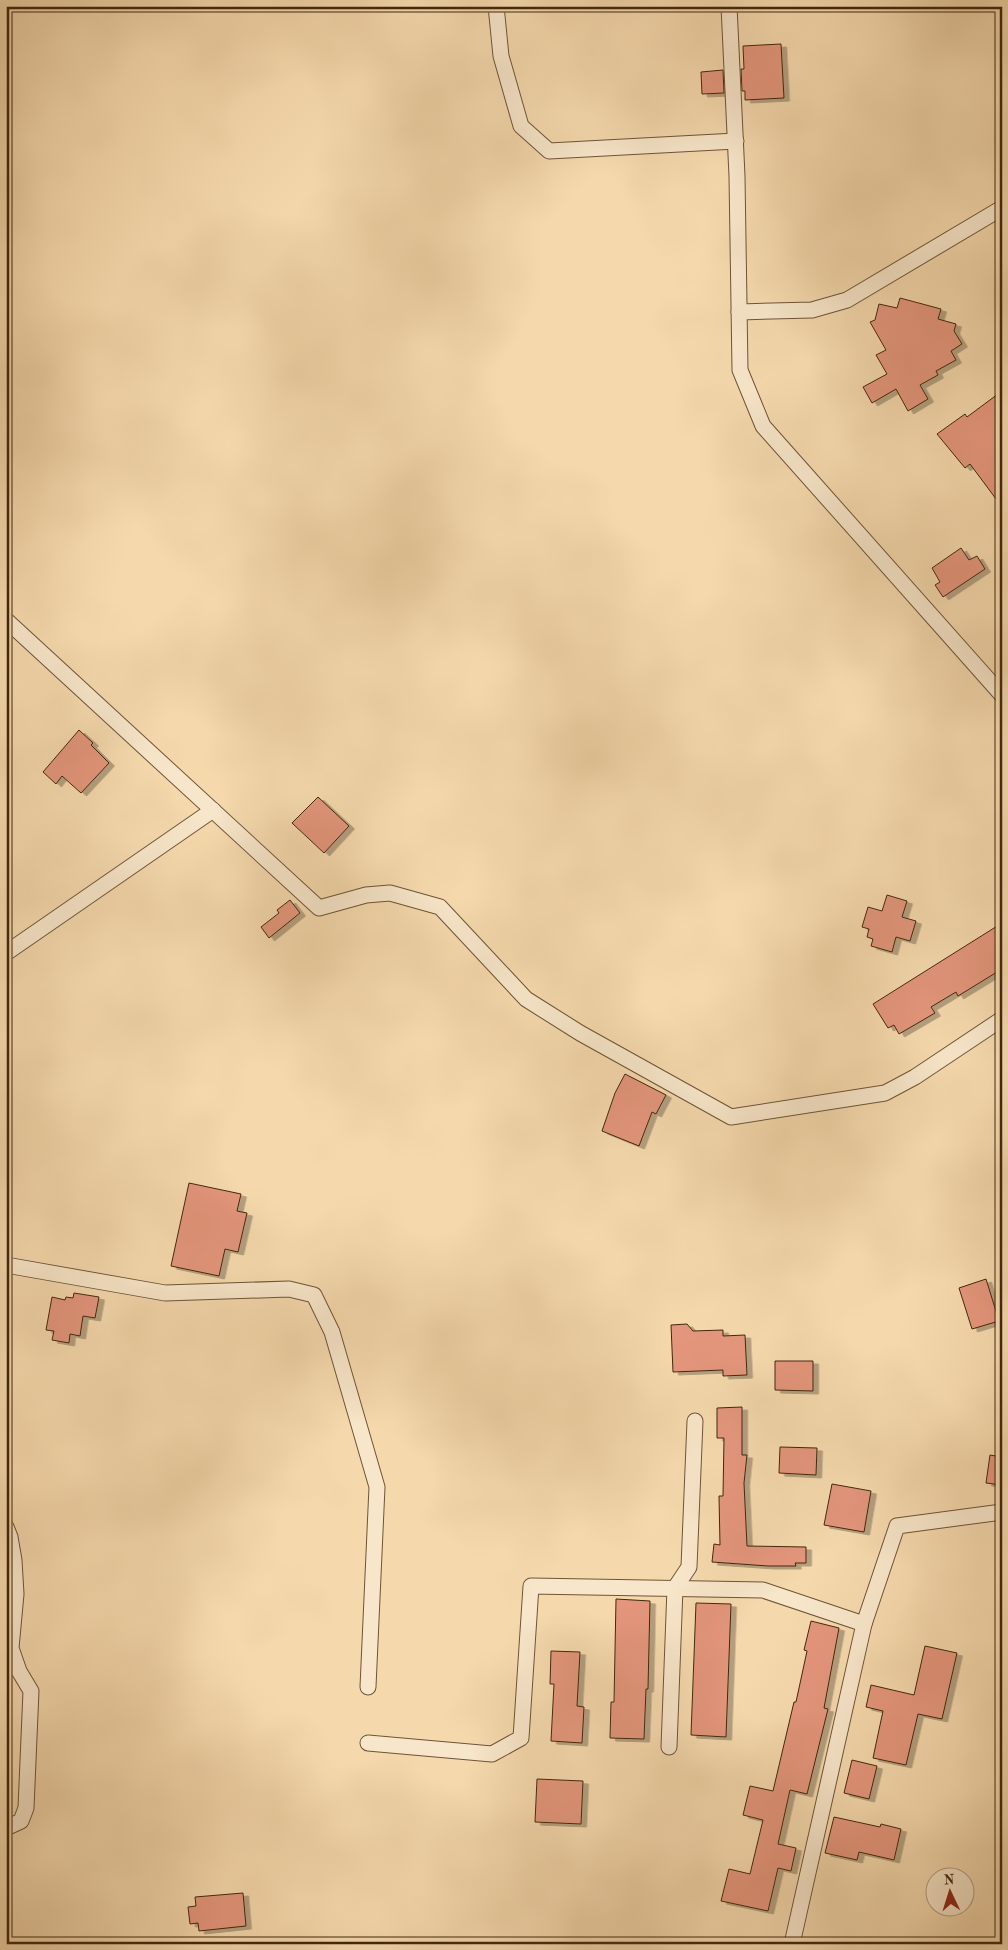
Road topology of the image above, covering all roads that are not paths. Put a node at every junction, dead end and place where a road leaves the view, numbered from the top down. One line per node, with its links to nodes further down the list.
1 (496, 6): 3 (street)
2 (729, 6): 3 (street)
3 (736, 141): 5 (street)
4 (1002, 208): 5 (street)
5 (739, 312): 7 (street)
6 (6, 620): 8 (street)
7 (1002, 695)
8 (213, 810): 9 (street); 10 (street)
9 (6, 953)
10 (1002, 1019)
11 (6, 1264): 17 (street)
12 (695, 1421): 15 (street)
13 (1002, 1512): 16 (street)
14 (6, 1527): 20 (street)
15 (675, 1588): 16 (street); 18 (street); 19 (street)
16 (864, 1624): 21 (street)
17 (368, 1687)
18 (368, 1743)
19 (669, 1747)
20 (6, 1828)
21 (792, 1944)

